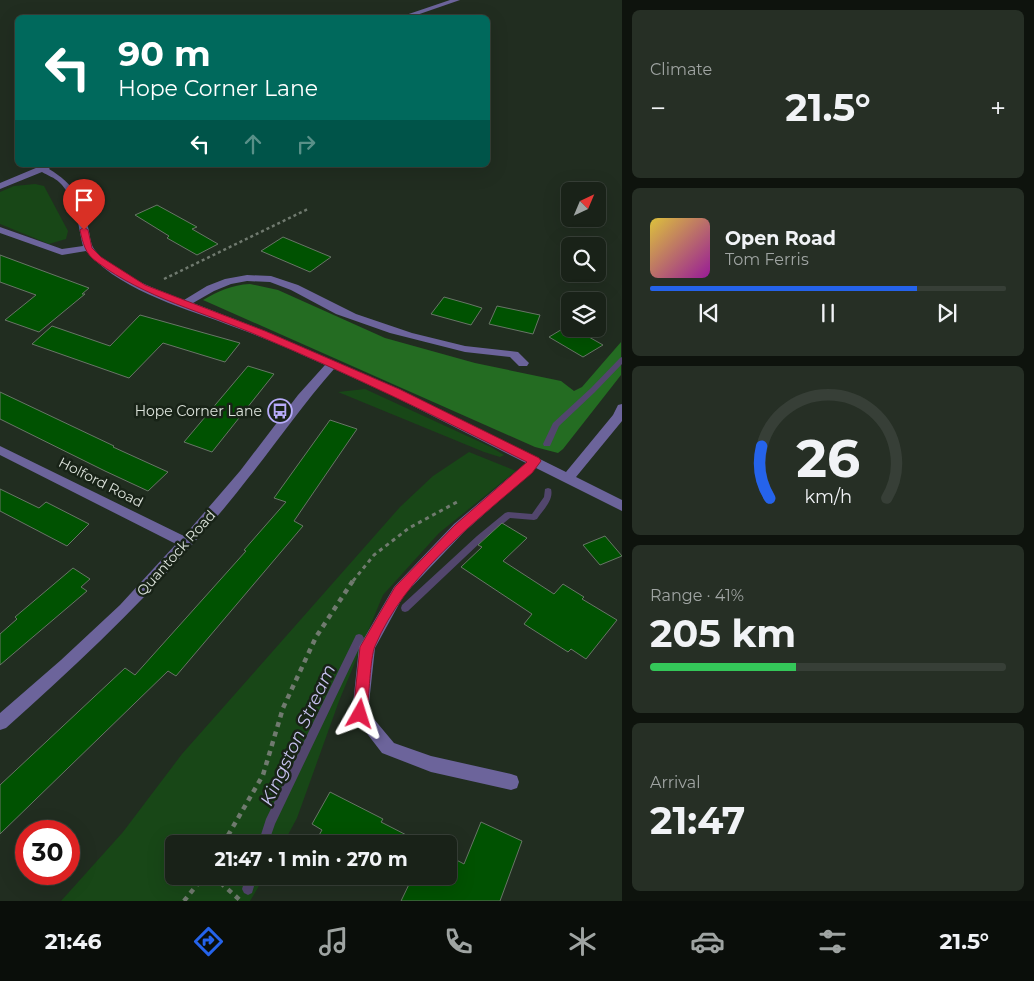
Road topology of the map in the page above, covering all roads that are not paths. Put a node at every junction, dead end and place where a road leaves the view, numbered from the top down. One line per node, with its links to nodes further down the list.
1 (457, 0): 2 (street)
2 (410, 15)
3 (46, 167): 5 (street); 8 (street)
4 (0, 176): 5 (street)
5 (9, 182): 6 (street)
6 (0, 186)
7 (0, 230): 8 (street)
8 (88, 248): 9 (street)
9 (185, 304): 10 (street); 11 (street)
10 (524, 363)
11 (332, 364): 14 (street); 17 (street, Quantock Road)
12 (622, 408): 15 (street)
13 (0, 450): 17 (street, Holford Road)
14 (535, 461): 15 (street); 19 (street)
15 (568, 478): 16 (street)
16 (622, 506)
17 (186, 544): 18 (street, Quantock Road)
18 (0, 723)
19 (511, 782)

